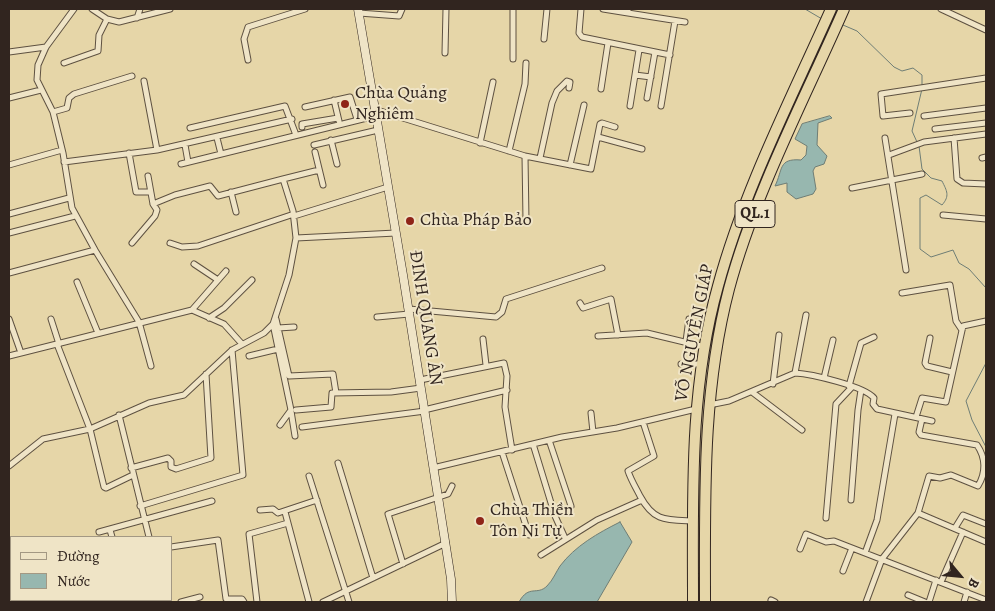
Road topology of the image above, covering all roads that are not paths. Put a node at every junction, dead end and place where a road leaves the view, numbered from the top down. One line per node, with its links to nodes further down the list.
1 (74, 9): 24 (street)
2 (92, 9): 18 (street)
3 (140, 9): 17 (street)
4 (170, 9): 17 (street)
5 (305, 9): 31 (street)
6 (402, 9): 14 (street)
7 (446, 9): 28 (street)
8 (513, 9): 30 (street)
9 (548, 9): 22 (street)
10 (581, 9): 23 (street)
11 (603, 9): 15 (street)
12 (831, 9): 151 (highway, VÕ NGUYÊN GIÁP / QL.1)
13 (941, 9): 21 (street)
14 (358, 11): 52 (street, ĐINH QUANG ÂN)
15 (628, 11): 19 (street)
16 (843, 12): 172 (highway, VÕ NGUYÊN GIÁP / QL.1)
17 (138, 18): 18 (street)
18 (107, 19): 32 (street)
19 (675, 21): 20 (street); 29 (street)
20 (685, 22)
21 (986, 30)
22 (544, 39)
23 (608, 44): 25 (street); 41 (street)
24 (46, 47): 26 (street); 42 (street)
25 (639, 50): 27 (street); 34 (street)
26 (9, 52)
27 (655, 52): 29 (street); 36 (street)
28 (445, 53)
29 (670, 55): 48 (street)
30 (513, 59)
31 (248, 60)
32 (64, 63)
33 (526, 63): 78 (street)
34 (635, 74): 36 (street); 47 (street)
35 (132, 76): 51 (street)
36 (651, 77): 44 (street)
37 (986, 78): 53 (street)
38 (144, 81): 77 (street)
39 (493, 82): 72 (street)
40 (569, 88): 84 (street)
41 (601, 89)
42 (41, 90): 43 (street); 51 (street)
43 (9, 98)
44 (647, 98)
45 (334, 100): 49 (street); 55 (street); 56 (street)
46 (584, 104): 90 (street)
47 (630, 106)
48 (661, 106)
49 (305, 107)
50 (986, 108): 54 (street)
51 (53, 112): 76 (street)
52 (374, 112): 56 (street); 64 (street, ĐINH QUANG ÂN); 72 (street)
53 (910, 113)
54 (924, 116)
55 (338, 118): 59 (street); 61 (street)
56 (357, 119): 59 (street)
57 (292, 120): 62 (street); 66 (street); 68 (street)
58 (986, 123): 63 (street)
59 (340, 124): 66 (street)
60 (615, 126): 67 (street)
61 (302, 127)
62 (190, 128)
63 (935, 129)
64 (378, 130): 71 (street); 98 (street, ĐINH QUANG ÂN)
65 (986, 134): 70 (street)
66 (296, 135): 81 (street)
67 (598, 137): 75 (street); 90 (street)
68 (217, 138): 73 (street); 81 (street)
69 (885, 138): 82 (street)
70 (954, 138): 82 (street); 96 (street)
71 (331, 140): 74 (street); 88 (street)
72 (480, 143): 78 (street)
73 (185, 145): 77 (street); 86 (street)
74 (314, 145)
75 (642, 149)
76 (62, 150): 85 (street); 89 (street)
77 (157, 150): 80 (street)
78 (509, 151): 83 (street)
79 (315, 152): 91 (street)
80 (129, 154): 85 (street); 100 (street)
81 (221, 154): 86 (street)
82 (889, 155): 95 (street)
83 (525, 156): 84 (street); 110 (street)
84 (540, 158): 90 (street)
85 (64, 162): 102 (street)
86 (188, 162): 87 (street)
87 (181, 164)
88 (337, 164)
89 (9, 165)
90 (570, 165)
91 (319, 170): 94 (street); 97 (street)
92 (922, 174): 95 (street)
93 (148, 176): 100 (street)
94 (283, 179): 101 (street); 106 (street)
95 (893, 179): 99 (street); 119 (street)
96 (986, 184)
97 (323, 185)
98 (388, 187): 106 (street); 112 (street, ĐINH QUANG ÂN)
99 (852, 188)
100 (150, 192): 103 (street)
101 (231, 192): 103 (street); 104 (street)
102 (69, 198): 105 (street); 108 (street)
103 (153, 204): 114 (street)
104 (236, 212)
105 (9, 214)
106 (294, 215): 113 (street); 115 (street)
107 (943, 215): 109 (street)
108 (75, 216): 111 (street); 116 (street)
109 (986, 219)
110 (526, 221)
111 (9, 233)
112 (396, 233): 113 (street); 128 (street, ĐINH QUANG ÂN)
113 (296, 238): 137 (street)
114 (132, 243)
115 (170, 243)
116 (95, 250): 121 (street); 136 (street)
117 (194, 264): 122 (street)
118 (602, 268): 128 (street)
119 (906, 270)
120 (226, 271): 122 (street)
121 (9, 273)
122 (218, 280): 127 (street)
123 (252, 280): 131 (street)
124 (77, 282): 140 (street)
125 (902, 293): 139 (street)
126 (580, 303): 141 (street)
127 (192, 310): 131 (street); 136 (street)
128 (409, 311): 130 (street); 165 (street, ĐINH QUANG ÂN)
129 (806, 315): 162 (street)
130 (378, 317)
131 (209, 318): 150 (street)
132 (9, 319): 154 (street)
133 (51, 319): 149 (street)
134 (689, 320): 148 (street)
135 (986, 321): 139 (street)
136 (139, 322): 140 (street); 159 (street)
137 (276, 324): 138 (street); 150 (street); 152 (street); 171 (street)
138 (294, 327)
139 (962, 330): 161 (street)
140 (98, 333): 149 (street)
141 (618, 335): 143 (street); 148 (street)
142 (779, 335): 166 (street)
143 (598, 336)
144 (874, 337): 167 (street)
145 (930, 338): 161 (street)
146 (483, 339): 160 (street)
147 (834, 340): 164 (street)
148 (686, 341): 151 (street)
149 (58, 344): 154 (street); 184 (street)
150 (242, 344): 153 (street)
151 (705, 347): 158 (highway, VÕ NGUYÊN GIÁP / QL.1)
152 (278, 349): 156 (street); 174 (street)
153 (232, 350): 163 (street); 204 (street)
154 (21, 353): 155 (street)
155 (9, 356)
156 (249, 356)
157 (681, 364): 158 (street)
158 (702, 364): 173 (highway, VÕ NGUYÊN GIÁP / QL.1)
159 (152, 366)
160 (486, 366): 165 (street); 168 (street)
161 (952, 372): 179 (street)
162 (795, 373): 164 (street); 166 (street)
163 (206, 374): 178 (street); 194 (street)
164 (824, 378): 167 (street)
165 (420, 384): 171 (street); 175 (street, ĐINH QUANG ÂN)
166 (773, 384): 170 (street)
167 (851, 387): 169 (street); 209 (street)
168 (507, 390): 175 (street); 190 (street)
169 (861, 390): 177 (street); 202 (street)
170 (752, 392): 172 (street); 185 (street)
171 (336, 393): 174 (street)
172 (709, 405): 247 (highway, VÕ NGUYÊN GIÁP / QL.1)
173 (696, 409): 181 (street); 211 (highway, VÕ NGUYÊN GIÁP / QL.1)
174 (293, 410): 182 (street); 187 (street)
175 (425, 411): 183 (street); 195 (street, ĐINH QUANG ÂN)
176 (592, 413): 186 (street)
177 (895, 414): 179 (street); 227 (street)
178 (119, 415): 184 (street); 194 (street)
179 (919, 418): 180 (street); 208 (street)
180 (932, 421)
181 (643, 422): 186 (street); 201 (street)
182 (280, 425)
183 (302, 427)
184 (90, 429): 193 (street); 196 (street)
185 (802, 430)
186 (593, 432): 188 (street)
187 (295, 436)
188 (549, 440): 189 (street); 205 (street)
189 (534, 444): 190 (street); 221 (street)
190 (512, 450): 191 (street)
191 (502, 452): 195 (street); 218 (street)
192 (338, 463): 232 (street)
193 (9, 466)
194 (131, 468): 196 (street)
195 (434, 468): 199 (street, ĐINH QUANG ÂN)
196 (133, 475): 204 (street)
197 (310, 476): 200 (street)
198 (452, 486): 199 (street)
199 (438, 497): 223 (street, ĐINH QUANG ÂN); 230 (street)
200 (317, 500): 207 (street); 234 (street)
201 (642, 500): 211 (street); 221 (street)
202 (852, 500)
203 (212, 502): 210 (street)
204 (140, 506): 210 (street)
205 (571, 506)
206 (260, 510): 207 (street)
207 (285, 512): 212 (street)
208 (918, 513): 214 (street); 229 (street)
209 (826, 518)
210 (144, 521): 215 (street); 220 (street)
211 (693, 521): 246 (highway, VÕ NGUYÊN GIÁP / QL.1)
212 (288, 523): 242 (street); 243 (street)
213 (986, 524): 214 (street)
214 (955, 528): 217 (street)
215 (110, 530): 216 (street); 219 (street)
216 (100, 532)
217 (962, 532): 222 (street); 233 (street)
218 (529, 535)
219 (112, 536)
220 (149, 536)
221 (565, 538): 228 (street)
222 (986, 542)
223 (446, 543): 230 (street); 239 (street, ĐINH QUANG ÂN)
224 (172, 547): 241 (street)
225 (852, 548): 226 (street); 227 (street); 231 (street)
226 (800, 549)
227 (865, 553): 229 (street)
228 (541, 555)
229 (882, 559): 233 (street); 248 (street)
230 (403, 564): 232 (street)
231 (843, 571)
232 (373, 578): 234 (street)
233 (939, 581): 235 (street); 250 (street)
234 (345, 592): 244 (street); 245 (street)
235 (967, 592): 238 (street); 251 (street)
236 (908, 595): 249 (street)
237 (200, 597): 240 (street)
238 (986, 600)
239 (450, 601)
240 (181, 602)
241 (244, 602)
242 (257, 602)
243 (309, 602)
244 (323, 602)
245 (349, 602)
246 (693, 602)
247 (705, 602)
248 (866, 602)
249 (925, 602)
250 (929, 602)
251 (964, 602)

